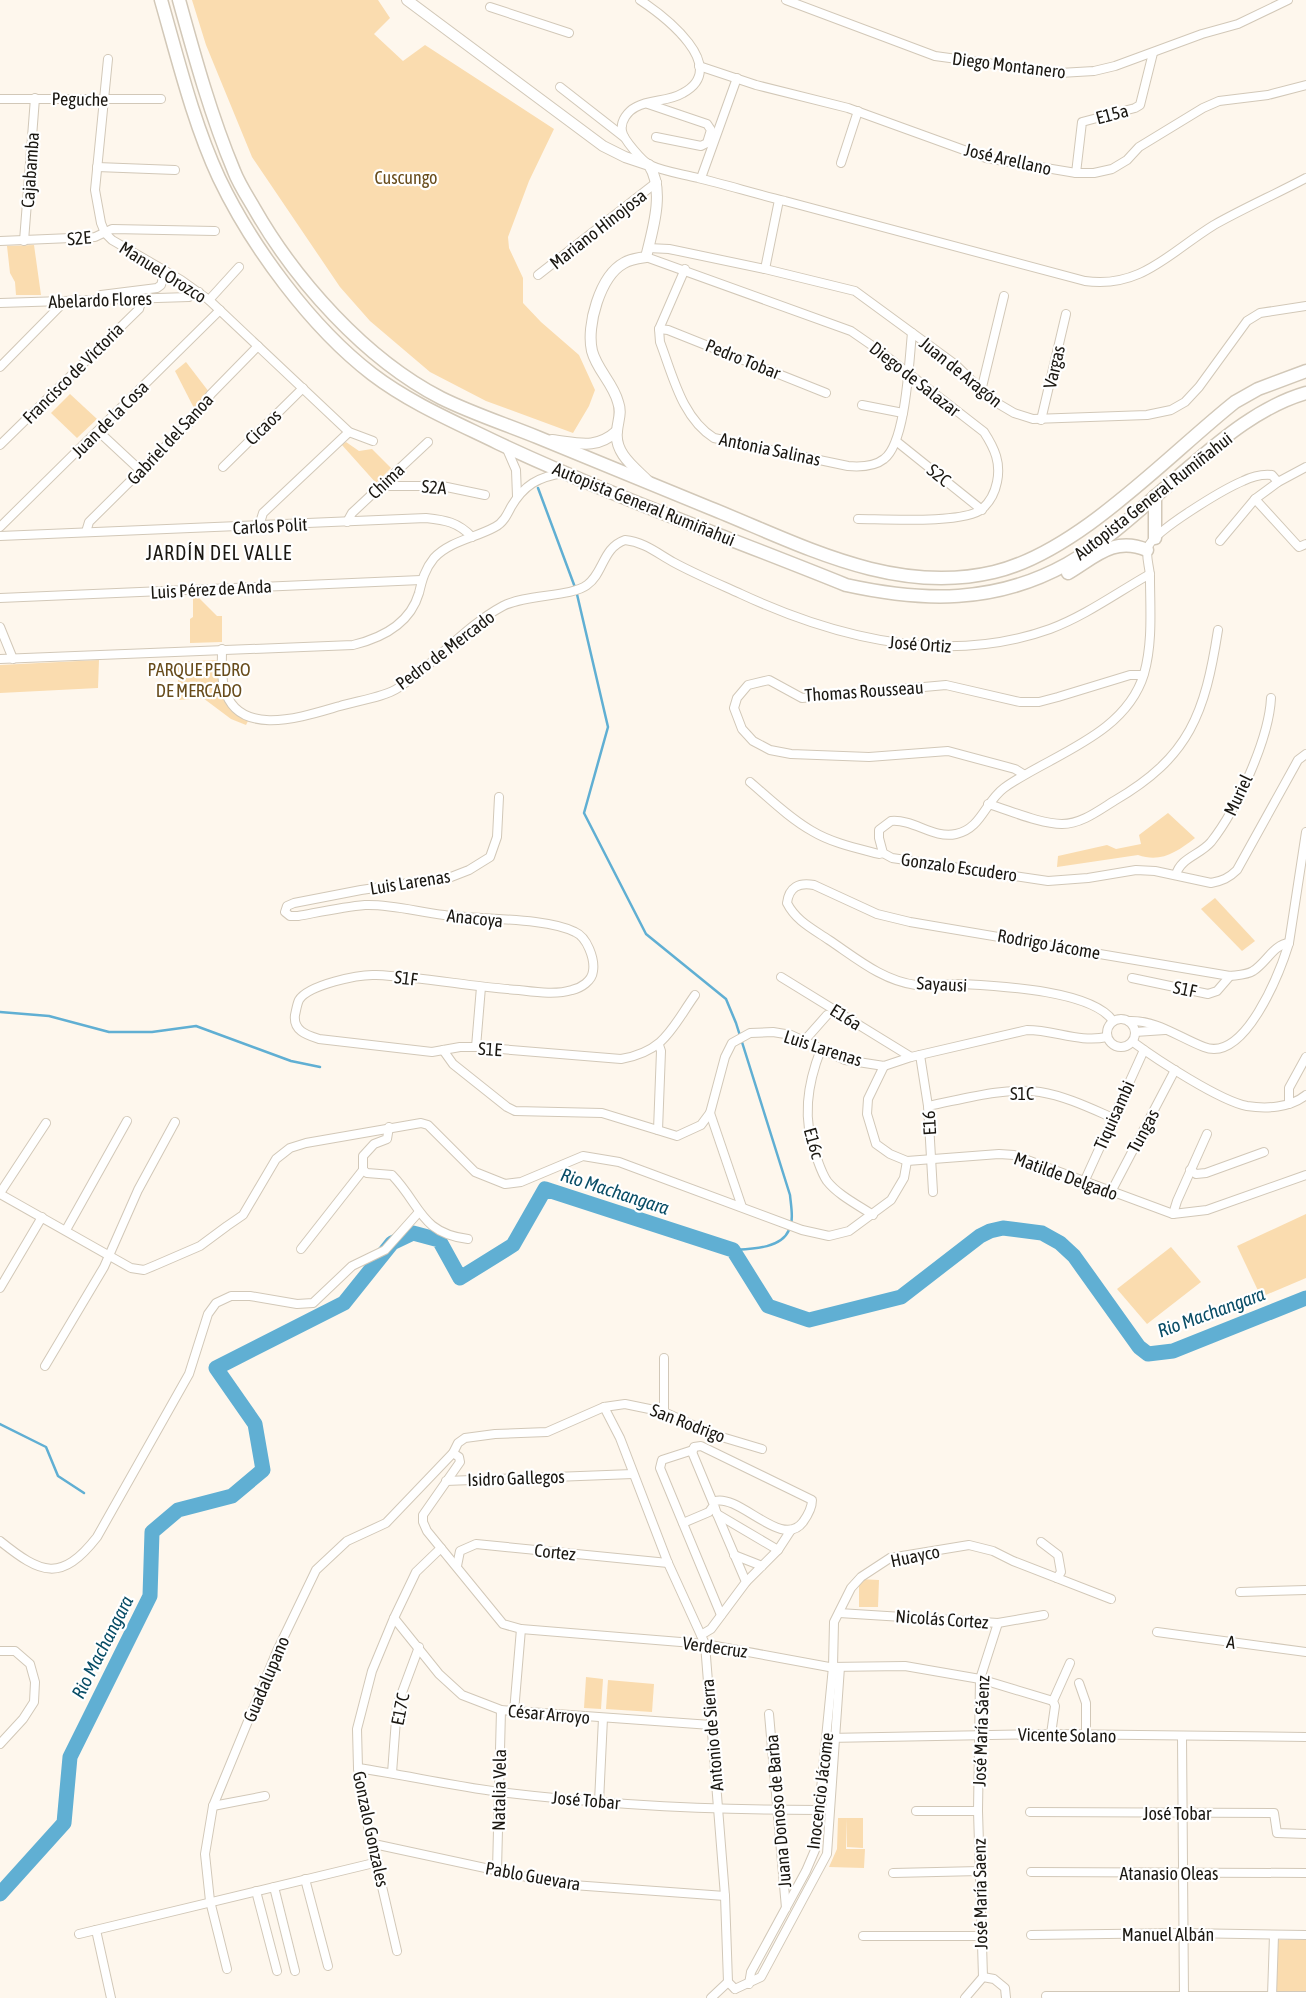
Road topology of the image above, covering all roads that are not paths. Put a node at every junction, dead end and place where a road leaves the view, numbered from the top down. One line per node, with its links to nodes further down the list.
1 (160, 0): 74 (highway, Autopista General Rumiñahui)
2 (179, 0): 70 (highway, Autopista General Rumiñahui)
3 (407, 0): 25 (street)
4 (640, 0): 12 (street)
5 (786, 0): 7 (street, Diego Montanero)
6 (1285, 1): 10 (street, Diego Montanero)
7 (797, 2): 10 (street, Diego Montanero)
8 (490, 7): 9 (street)
9 (568, 33)
10 (1153, 53): 28 (street, E15a)
11 (108, 59): 19 (street, Manuel Orozco)
12 (699, 66): 13 (street, José Arellano); 20 (street)
13 (737, 78): 21 (street, José Arellano); 29 (street)
14 (1306, 85): 28 (street, José Arellano)
15 (560, 87): 22 (street, Mariano Hinojosa)
16 (0, 98): 17 (street, Peguche)
17 (35, 98): 19 (street, Peguche); 35 (street, Cajabamba)
18 (161, 99): 19 (street, Peguche)
19 (105, 100): 26 (street, Manuel Orozco)
20 (646, 103): 22 (street); 23 (street)
21 (858, 111): 24 (street); 28 (street, José Arellano)
22 (624, 137): 25 (street, Mariano Hinojosa)
23 (656, 137)
24 (841, 163)
25 (649, 165): 29 (street); 31 (street, Mariano Hinojosa)
26 (97, 168): 27 (street); 34 (street, Manuel Orozco)
27 (175, 170)
28 (1076, 174)
29 (701, 178): 32 (street)
30 (1306, 178): 32 (street)
31 (657, 182): 37 (street, Mariano Hinojosa); 42 (street, Mariano Hinojosa)
32 (779, 200): 39 (street)
33 (216, 230): 34 (street, S2E)
34 (105, 233): 35 (street, S2E); 41 (street, Manuel Orozco)
35 (24, 241): 36 (street, S2E)
36 (0, 242)
37 (647, 252): 39 (street, Juan de Aragón); 40 (street, Diego de Salazar); 67 (street)
38 (239, 267): 47 (street)
39 (765, 268): 54 (street, Juan de Aragón)
40 (685, 269): 53 (street); 58 (street, Diego de Salazar)
41 (165, 272): 43 (street, Manuel Orozco); 46 (street)
42 (538, 276)
43 (200, 292): 45 (street, Abelardo Flores); 47 (street, Manuel Orozco)
44 (1004, 296): 60 (street)
45 (142, 299): 46 (street, Abelardo Flores); 73 (street, Francisco de Victoria)
46 (82, 300): 48 (street, Abelardo Flores)
47 (210, 300): 51 (street, Manuel Orozco)
48 (66, 301): 49 (street, Abelardo Flores); 56 (street)
49 (0, 304)
50 (1306, 306): 65 (street, Juan de Aragón)
51 (220, 310): 55 (street, Manuel Orozco); 66 (street, Juan de la Cosa)
52 (1066, 314): 65 (street, Vargas)
53 (659, 329): 61 (street, Pedro Tobar); 71 (street, Antonia Salinas)
54 (912, 333): 58 (street, Antonia Salinas); 60 (street, Juan de Aragón)
55 (258, 346): 59 (street, Manuel Orozco); 77 (street, Gabriel del Sanoa)
56 (1, 365)
57 (1306, 371): 80 (highway, Autopista General Rumiñahui)
58 (908, 374): 64 (street, Antonia Salinas); 86 (street, Diego de Salazar)
59 (303, 388): 68 (street, Manuel Orozco); 75 (street, Cicaos)
60 (981, 391): 65 (street, Juan de Aragón)
61 (826, 393)
62 (1306, 393): 83 (highway, Autopista General Rumiñahui)
63 (862, 405): 64 (street)
64 (903, 413): 71 (street, Antonia Salinas)
65 (1042, 420)
66 (98, 430): 77 (street); 90 (street, Juan de la Cosa)
67 (617, 431): 70 (street); 80 (street)
68 (349, 432): 69 (street, Manuel Orozco); 89 (street)
69 (373, 440)
70 (542, 440): 80 (highway, Autopista General Rumiñahui)
71 (896, 441): 86 (street, S2C)
72 (428, 442): 81 (street, Chima)
73 (0, 445)
74 (505, 445): 78 (highway, Autopista General Rumiñahui); 84 (street)
75 (223, 467)
76 (1306, 467): 79 (street)
77 (141, 471): 91 (street, Gabriel del Sanoa)
78 (565, 473): 84 (street); 101 (highway, Autopista General Rumiñahui)
79 (1278, 482): 85 (street); 94 (street)
80 (650, 483)
81 (383, 486): 82 (street, S2A); 88 (street, Chima)
82 (485, 495)
83 (1155, 496): 94 (highway); 101 (highway, Autopista General Rumiñahui)
84 (517, 497): 93 (street)
85 (1255, 499): 95 (street); 96 (street)
86 (982, 510): 87 (street)
87 (858, 519)
88 (348, 522): 89 (street, Carlos Polit); 93 (street, Carlos Polit)
89 (259, 526): 91 (street, Carlos Polit)
90 (0, 527)
91 (86, 532): 92 (street, Carlos Polit)
92 (0, 536)
93 (472, 537): 100 (street)
94 (1155, 538): 97 (street)
95 (1220, 541)
96 (1306, 544)
97 (1147, 550): 99 (street, Gonzalo Escudero); 101 (highway)
98 (688, 569): 99 (street, José Ortiz); 105 (street, Pedro de Mercado)
99 (1150, 574): 108 (street, Gonzalo Escudero)
100 (422, 580): 102 (street, Luis Pérez de Anda); 105 (street)
101 (1014, 585)
102 (0, 598)
103 (0, 627): 106 (street)
104 (1218, 630): 114 (street)
105 (222, 649): 106 (street)
106 (13, 659): 107 (street)
107 (0, 660)
108 (1144, 676): 111 (street, Gonzalo Escudero); 111 (street, Thomas Rousseau)
109 (1271, 698): 117 (street, Muriel)
110 (1306, 754): 117 (street, Gonzalo Escudero)
111 (1024, 774): 114 (street, Gonzalo Escudero)
112 (750, 782): 116 (street)
113 (499, 797): 119 (street, Luis Larenas)
114 (988, 804): 116 (street, Gonzalo Escudero)
115 (1306, 832): 120 (street)
116 (883, 853): 117 (street, Gonzalo Escudero)
117 (1176, 875)
118 (803, 883): 121 (street, Rodrigo Jácome); 128 (street, Sayausi)
119 (298, 916): 125 (street, Anacoya)
120 (1290, 943): 121 (street, Rodrigo Jácome); 130 (street)
121 (1230, 976): 123 (street, S1F)
122 (781, 977): 143 (street, E16a)
123 (1132, 978)
124 (481, 988): 125 (street, S1F); 133 (street, S1F); 137 (street)
125 (571, 991)
126 (695, 994): 136 (street)
127 (827, 1015): 134 (street)
128 (1113, 1021): 129 (street); 132 (street)
129 (1129, 1021): 130 (street); 131 (street)
130 (1166, 1030): 131 (street)
131 (1136, 1032): 135 (street)
132 (1107, 1037): 135 (street); 141 (street, Luis Larenas)
133 (319, 1039): 139 (street, S1E)
134 (804, 1041): 138 (street, Luis Larenas); 149 (street, Luis Larenas)
135 (1133, 1042): 140 (street)
136 (659, 1045): 137 (street, S1E); 155 (street)
137 (476, 1047): 139 (street, S1E)
138 (821, 1049): 144 (street, Luis Larenas); 170 (street, E16c)
139 (443, 1050): 155 (street)
140 (1144, 1050): 145 (street); 150 (street, Tiquisambi)
141 (920, 1055): 143 (street, Luis Larenas); 148 (street, E16)
142 (1306, 1056): 147 (street)
143 (911, 1057): 144 (street, Luis Larenas)
144 (884, 1066): 159 (street)
145 (1175, 1070): 147 (street); 165 (street, Tungas)
146 (1305, 1097): 147 (street)
147 (1289, 1104)
148 (928, 1106): 150 (street, S1C); 158 (street, E16)
149 (710, 1113): 155 (street); 167 (street)
150 (1113, 1118): 163 (street, Tiquisambi)
151 (127, 1121): 172 (street)
152 (175, 1122): 175 (street)
153 (46, 1123): 166 (street)
154 (389, 1128): 160 (street); 167 (street); 175 (street)
155 (658, 1130)
156 (1207, 1134): 161 (street)
157 (1264, 1152): 161 (street)
158 (930, 1159): 159 (street, Matilde Delgado); 163 (street, Matilde Delgado); 164 (street, E16)
159 (907, 1161): 170 (street)
160 (363, 1170): 168 (street); 174 (street)
161 (1190, 1170): 169 (street)
162 (1306, 1175): 169 (street, Matilde Delgado)
163 (1085, 1180): 165 (street, Matilde Delgado)
164 (932, 1192)
165 (1111, 1192): 169 (street, Matilde Delgado)
166 (0, 1194): 171 (street)
167 (742, 1206): 170 (street)
168 (419, 1212): 173 (street); 191 (street)
169 (1173, 1214)
170 (873, 1215)
171 (42, 1217): 172 (street); 176 (street)
172 (66, 1230): 175 (street)
173 (468, 1239)
174 (301, 1249)
175 (109, 1256): 178 (street)
176 (0, 1288)
177 (664, 1358): 180 (street)
178 (45, 1366)
179 (604, 1407): 180 (street, San Rodrigo); 183 (street, San Rodrigo); 184 (street, Antonio de Sierra)
180 (664, 1412): 181 (street, San Rodrigo)
181 (762, 1448)
182 (693, 1450): 186 (street); 189 (street); 190 (street)
183 (452, 1453): 185 (street); 238 (street, Guadalupano)
184 (633, 1474): 185 (street, Isidro Gallegos); 196 (street, Antonio de Sierra)
185 (446, 1481): 188 (street, Isidro Gallegos)
186 (714, 1505): 187 (street); 189 (street); 190 (street)
187 (716, 1514): 194 (street); 195 (street)
188 (423, 1522): 193 (street, Verdecruz)
189 (683, 1523): 205 (street)
190 (791, 1530): 194 (street)
191 (0, 1541)
192 (1041, 1542): 199 (street)
193 (441, 1548): 197 (street, Verdecruz); 207 (street, Gonzalo Gonzales)
194 (778, 1550): 198 (street)
195 (734, 1555): 198 (street); 200 (street)
196 (668, 1563): 197 (street, Cortez); 211 (street, Antonio de Sierra)
197 (457, 1566): 209 (street, Verdecruz)
198 (762, 1566): 200 (street)
199 (1057, 1578): 203 (street, Huayco); 204 (street, Huayco)
200 (746, 1582): 205 (street)
201 (1306, 1590): 202 (street)
202 (1240, 1592)
203 (1111, 1599)
204 (839, 1612): 208 (street, Nicolás Cortez); 217 (street, Inocencio Jácome)
205 (722, 1615): 211 (street)
206 (1044, 1615): 208 (street, Nicolás Cortez)
207 (394, 1618): 213 (street, César Arroyo); 233 (street, Gonzalo Gonzales)
208 (998, 1623): 218 (street, José María Sáenz)
209 (520, 1629): 212 (street, Verdecruz); 222 (street)
210 (1157, 1632): 215 (street, A)
211 (700, 1635): 212 (street, Antonio de Sierra)
212 (705, 1644): 217 (street, Verdecruz); 225 (street, Antonio de Sierra)
213 (418, 1647): 221 (street, César Arroyo); 234 (street, E17C)
214 (0, 1651): 232 (street)
215 (1306, 1652)
216 (1070, 1663): 220 (street)
217 (837, 1667): 218 (street, Verdecruz); 231 (street, Inocencio Jácome)
218 (980, 1679): 220 (street, Verdecruz); 227 (street, José María Sáenz)
219 (1078, 1683): 228 (street)
220 (1053, 1701): 226 (street)
221 (501, 1710): 222 (street, César Arroyo); 235 (street, Natalia Vela)
222 (514, 1712): 224 (street, César Arroyo)
223 (769, 1714): 240 (street, Juana Donoso de Barba)
224 (603, 1718): 225 (street, César Arroyo); 237 (street)
225 (711, 1725): 239 (street, Antonio de Sierra)
226 (1051, 1734): 227 (street, Vicente Solano); 228 (street, Vicente Solano)
227 (978, 1735): 231 (street, Vicente Solano); 243 (street, José María Sáenz)
228 (1086, 1736): 229 (street, Vicente Solano)
229 (1182, 1736): 230 (street, Vicente Solano); 245 (street)
230 (1306, 1737)
231 (832, 1738): 241 (street, Inocencio Jácome); 271 (street, Inocencio Jácome)
232 (0, 1744)
233 (358, 1768): 234 (street, José Tobar); 247 (street, Gonzalo Gonzales)
234 (392, 1773): 235 (street, José Tobar)
235 (498, 1792): 237 (street, José Tobar); 249 (street, Natalia Vela)
236 (266, 1796): 238 (street)
237 (599, 1802): 239 (street, José Tobar)
238 (213, 1806): 259 (street, Guadalupano)
239 (718, 1810): 240 (street, José Tobar); 258 (street, Antonio de Sierra)
240 (777, 1810): 241 (street, José Tobar); 260 (street, Juana Donoso de Barba)
241 (818, 1810): 260 (street, Inocencio Jácome)
242 (916, 1811): 243 (street)
243 (978, 1811): 250 (street, José María Saenz)
244 (1030, 1812): 245 (street, José Tobar)
245 (1184, 1813): 246 (street, José Tobar); 254 (street)
246 (1306, 1834)
247 (374, 1844): 248 (street, Gonzalo Gonzales); 249 (street, Pablo Guevara)
248 (378, 1862): 255 (street); 269 (street, Gonzalo Gonzales)
249 (497, 1870): 258 (street, Pablo Guevara)
250 (980, 1871): 252 (street); 268 (street, José María Saenz)
251 (1031, 1872): 254 (street, Atanasio Oleas)
252 (893, 1873)
253 (1306, 1873): 254 (street, Atanasio Oleas)
254 (1184, 1874): 262 (street)
255 (305, 1879): 256 (street); 272 (street)
256 (274, 1886): 257 (street); 275 (street)
257 (256, 1891): 259 (street); 274 (street)
258 (725, 1896): 277 (street, Antonio de Sierra)
259 (210, 1902): 261 (street); 273 (street, Guadalupano)
260 (786, 1908): 270 (street, Inocencio Jácome)
261 (96, 1930): 263 (street); 284 (street)
262 (1183, 1933): 264 (street, Manuel Albán); 265 (street, Manuel Albán); 283 (street)
263 (79, 1934)
264 (1031, 1935)
265 (1274, 1935): 266 (street, Manuel Albán); 281 (street)
266 (1306, 1935)
267 (863, 1936): 268 (street)
268 (980, 1936): 276 (street, José María Saenz)
269 (397, 1951)
270 (756, 1961): 271 (street); 278 (street, Inocencio Jácome)
271 (769, 1963): 278 (street, Inocencio Jácome)
272 (328, 1966)
273 (228, 1969)
274 (276, 1971)
275 (295, 1971)
276 (983, 1977): 287 (street); 288 (street)
277 (728, 1982): 279 (street); 285 (street)
278 (749, 1984): 279 (street, Inocencio Jácome)
279 (736, 1989): 286 (street)
280 (1046, 1996): 283 (street)
281 (1272, 1996): 282 (street); 283 (street)
282 (1306, 1996)
283 (1184, 1997)
284 (110, 1998)
285 (711, 1998)
286 (734, 1998)
287 (965, 1998)
288 (1006, 1998)

